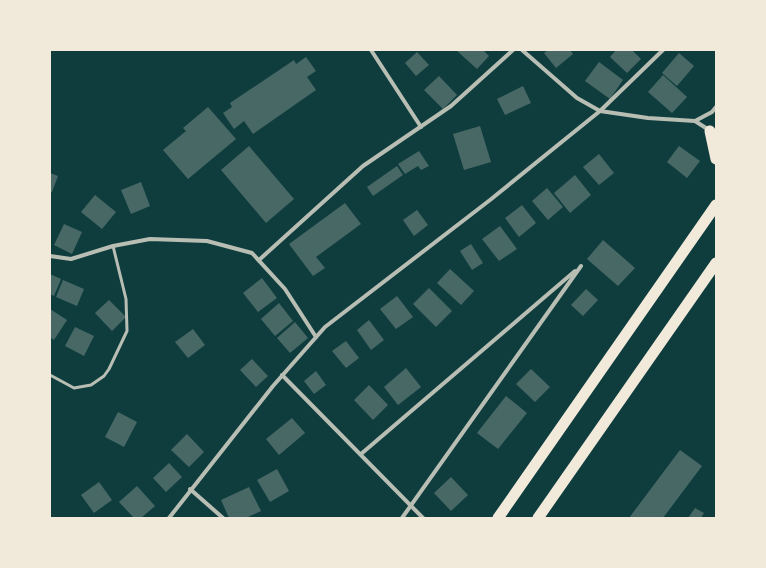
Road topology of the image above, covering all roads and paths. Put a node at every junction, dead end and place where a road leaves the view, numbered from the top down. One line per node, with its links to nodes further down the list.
1 (371, 50): 9 (street)
2 (513, 50): 9 (street)
3 (522, 50): 6 (street)
4 (663, 50): 6 (street)
5 (716, 107): 7 (street)
6 (600, 111): 8 (street); 17 (street)
7 (714, 113): 8 (street)
8 (695, 121): 10 (street)
9 (421, 127): 15 (street)
10 (713, 133): 11 (highway)
11 (716, 158)
12 (716, 205): 27 (highway)
13 (113, 246): 14 (street); 15 (street); 18 (lane)
14 (50, 256)
15 (259, 260): 17 (street)
16 (716, 263): 28 (highway)
17 (316, 337): 19 (street)
18 (50, 375)
19 (282, 375): 20 (street); 21 (street)
20 (360, 454): 22 (street); 22 (street)
21 (190, 489): 23 (street); 24 (street)
22 (411, 505): 25 (street); 26 (street)
23 (169, 518)
24 (223, 518)
25 (402, 518)
26 (423, 518)
27 (498, 518)
28 (538, 518)

